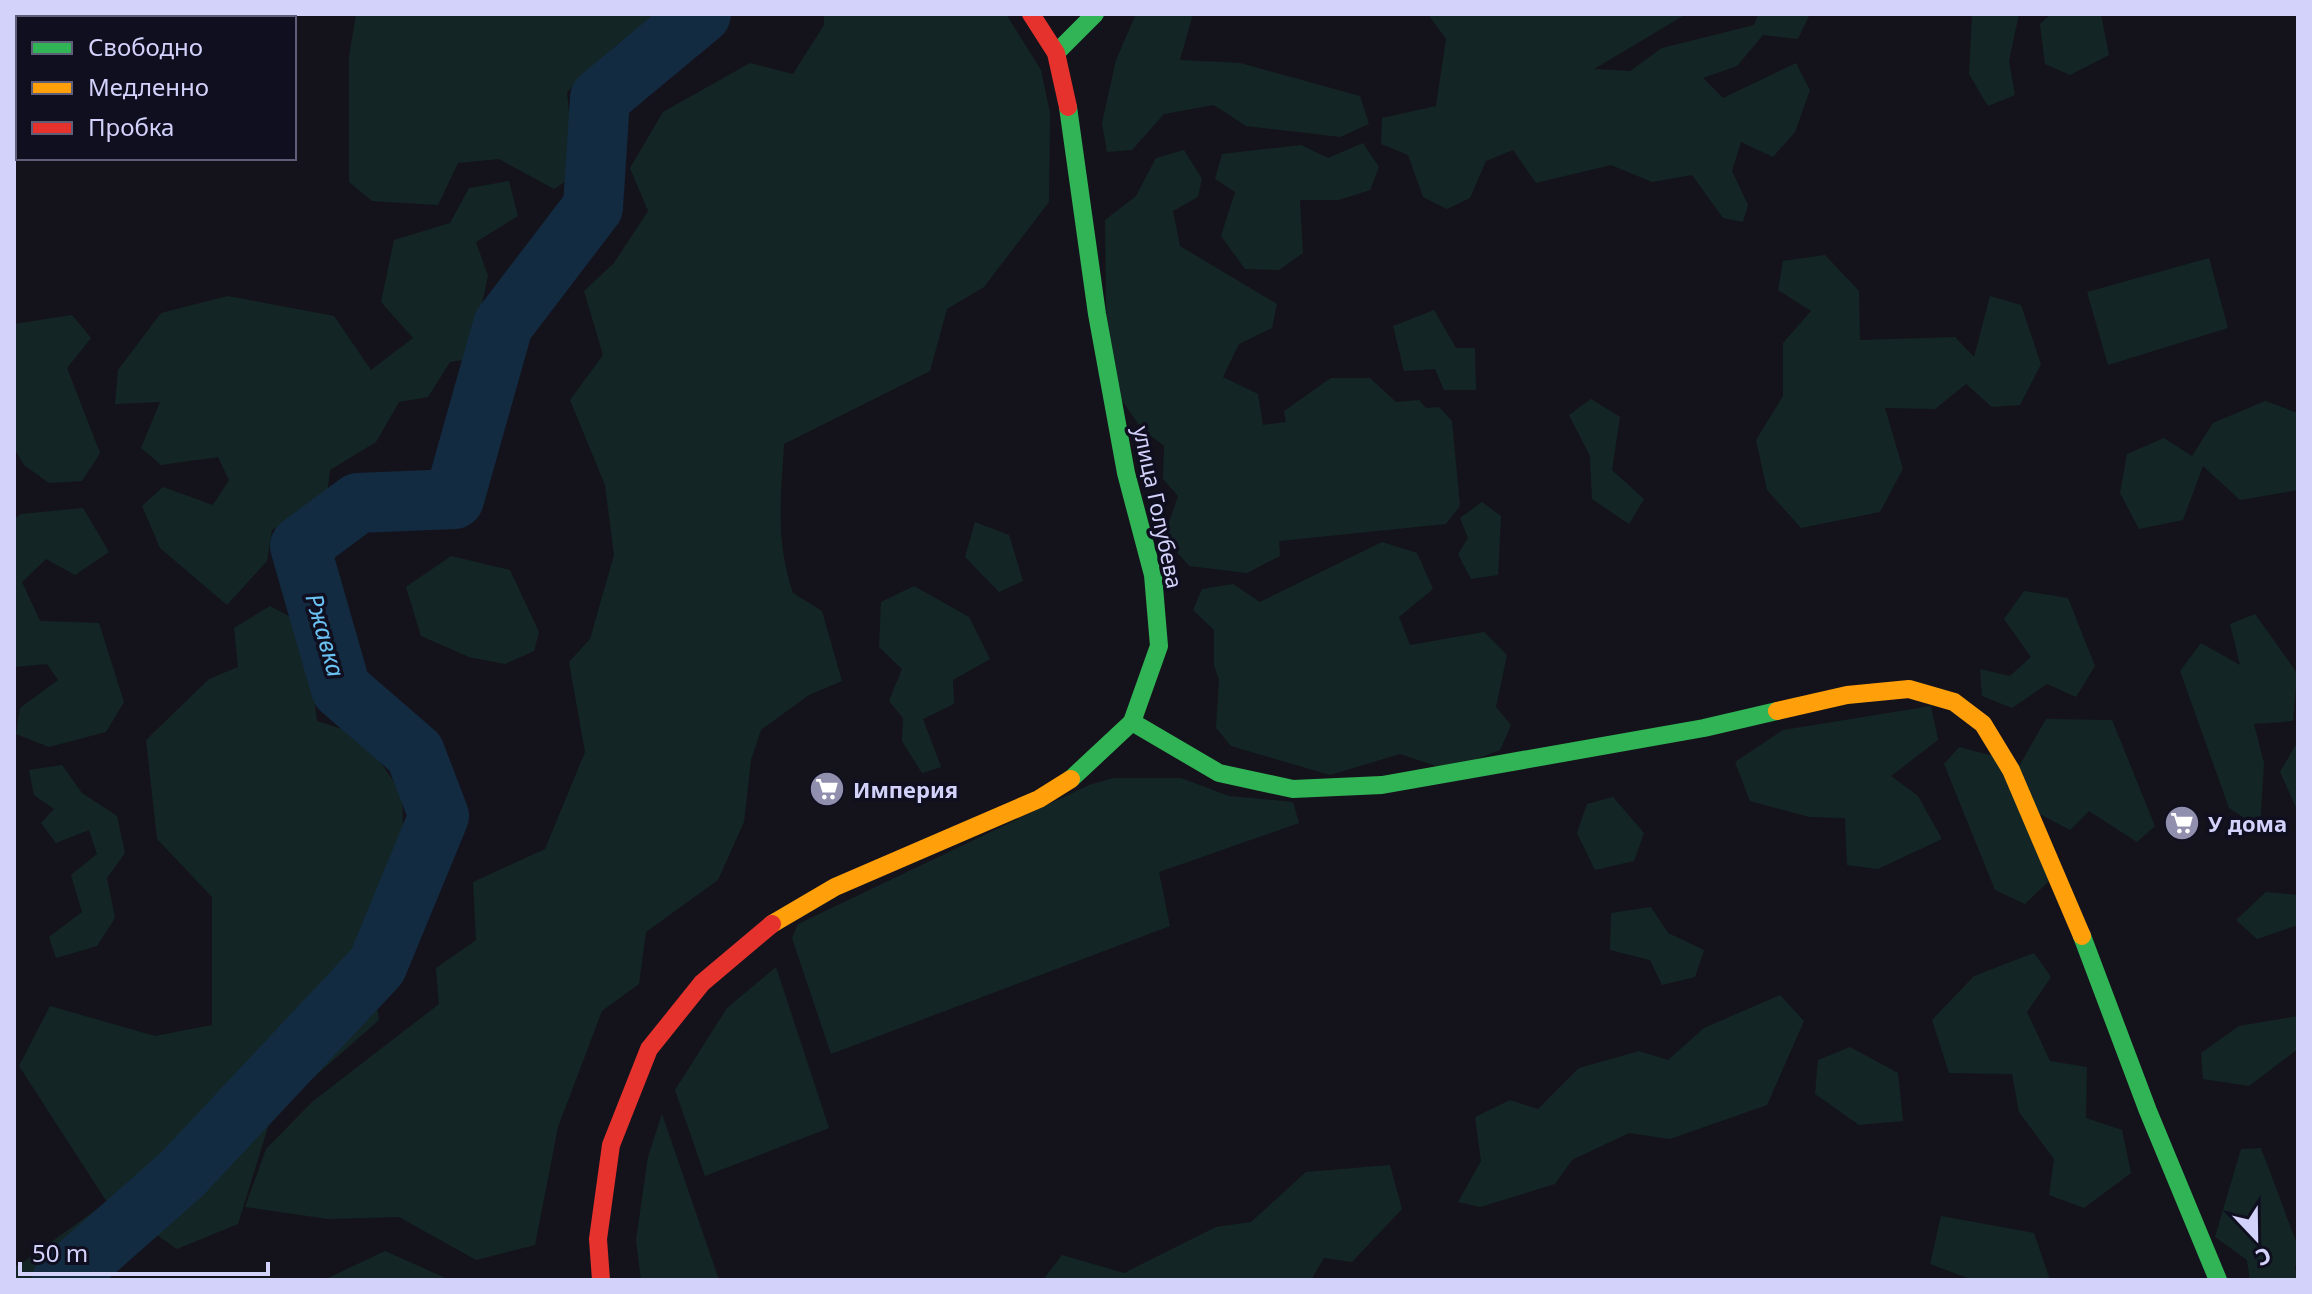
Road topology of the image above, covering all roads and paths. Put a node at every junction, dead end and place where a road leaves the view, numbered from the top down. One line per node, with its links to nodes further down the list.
1 (1031, 14): 3 (street, улица Голубева)
2 (1095, 14): 3 (street)
3 (1056, 53): 4 (street, улица Голубева)
4 (1132, 722): 5 (street, улица Голубева); 6 (street)
5 (601, 1280)
6 (2218, 1280)

